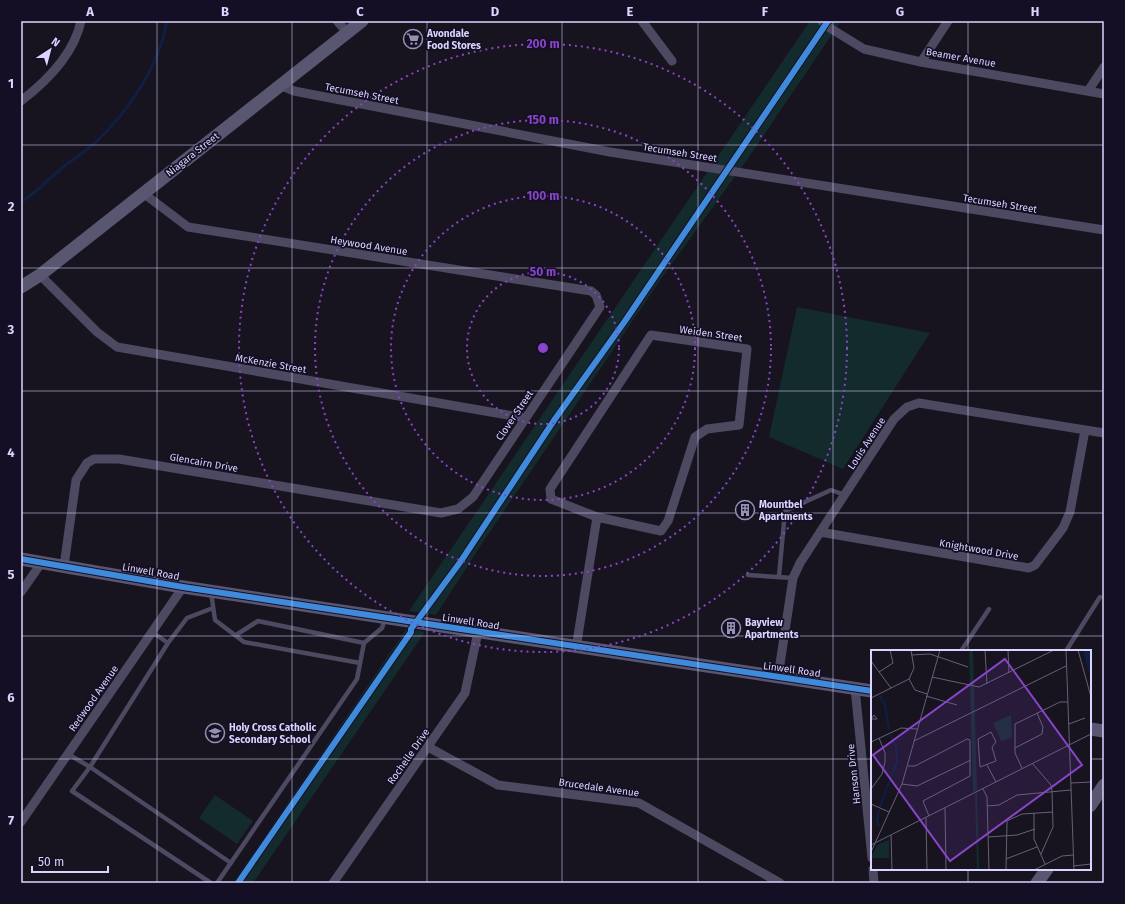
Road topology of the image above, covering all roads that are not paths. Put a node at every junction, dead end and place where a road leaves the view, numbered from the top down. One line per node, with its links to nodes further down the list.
1 (81, 21): 14 (street)
2 (337, 21): 7 (street)
3 (362, 21): 7 (main road, Niagara Street)
4 (642, 21): 8 (street)
5 (822, 21): 9 (street, Beamer Avenue)
6 (948, 21): 9 (street)
7 (347, 32): 11 (main road, Niagara Street)
8 (672, 61)
9 (922, 62): 12 (street, Beamer Avenue)
10 (1104, 67): 12 (street)
11 (280, 85): 15 (main road, Niagara Street); 16 (street, Tecumseh Street)
12 (1088, 91): 13 (street, Beamer Avenue)
13 (1104, 94)
14 (21, 101)
15 (143, 193): 17 (main road, Niagara Street); 19 (street, Heywood Avenue)
16 (1104, 230)
17 (40, 275): 18 (main road, Niagara Street); 20 (street, McKenzie Street)
18 (21, 287)
19 (597, 299): 20 (street, Clover Street)
20 (525, 418): 24 (street, Clover Street)
21 (1085, 430): 22 (street, Louis Avenue); 23 (street, Louis Avenue); 26 (street, Knightwood Drive)
22 (1104, 433)
23 (845, 495): 26 (street, Louis Avenue); 31 (lane)
24 (423, 510): 29 (street, Glencairn Drive)
25 (597, 517): 25 (street, Weiden Street); 45 (street)
26 (820, 532): 32 (street, Louis Avenue)
27 (21, 559): 28 (main road, Linwell Road)
28 (42, 562): 29 (main road, Linwell Road); 35 (street)
29 (64, 566): 33 (main road, Linwell Road)
30 (748, 575): 31 (lane)
31 (779, 576): 32 (lane)
32 (793, 578): 49 (street, Louis Avenue)
33 (183, 587): 34 (main road, Linwell Road); 40 (street, Redwood Avenue)
34 (211, 591): 37 (lane); 39 (main road, Linwell Road)
35 (21, 592)
36 (1100, 597): 47 (lane)
37 (213, 608): 42 (lane); 43 (lane)
38 (989, 609): 46 (lane)
39 (385, 618): 41 (main road, Linwell Road); 44 (lane)
40 (152, 632): 43 (lane); 55 (street, Redwood Avenue)
41 (478, 632): 45 (main road, Linwell Road); 54 (street, Rochelle Drive)
42 (236, 635): 44 (lane); 48 (lane)
43 (168, 643): 56 (lane)
44 (364, 643): 48 (lane)
45 (576, 648): 49 (main road, Linwell Road)
46 (962, 650)
47 (1067, 650)
48 (360, 663): 61 (lane)
49 (778, 677): 50 (main road, Linwell Road)
50 (855, 688): 51 (main road, Linwell Road); 60 (street, Hanson Drive)
51 (871, 691)
52 (1091, 729): 53 (main road)
53 (1104, 731)
54 (428, 747): 66 (street, Rochelle Drive); 67 (street, Brucedale Avenue)
55 (68, 754): 56 (lane); 59 (street, Redwood Avenue)
56 (90, 767): 61 (lane); 64 (lane)
57 (1104, 785): 58 (main road)
58 (1091, 804)
59 (21, 822)
60 (871, 848)
61 (231, 863): 65 (lane)
62 (873, 870): 68 (street)
63 (1046, 870): 69 (main road)
64 (211, 883)
65 (218, 883)
66 (333, 883)
67 (780, 883)
68 (874, 883)
69 (1037, 883)

